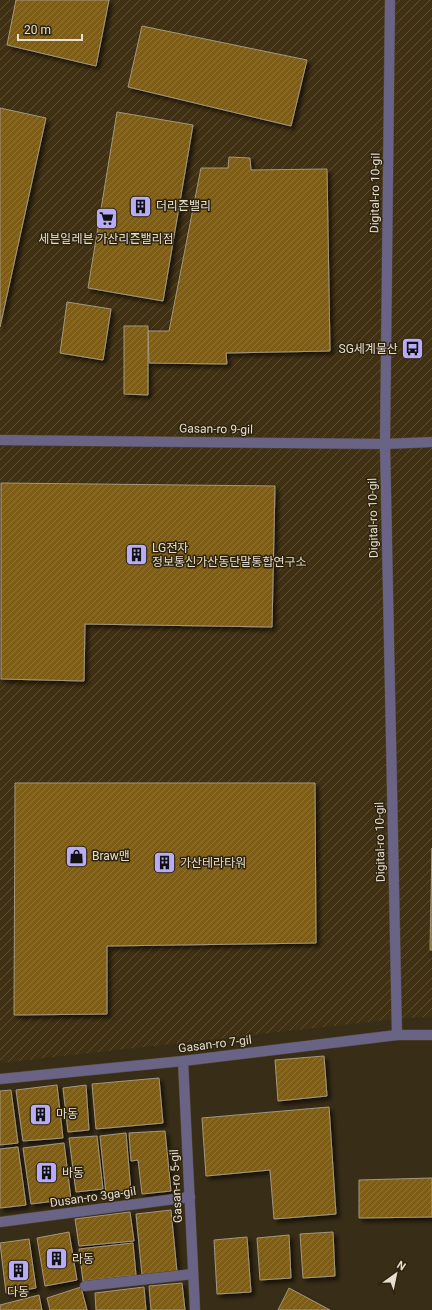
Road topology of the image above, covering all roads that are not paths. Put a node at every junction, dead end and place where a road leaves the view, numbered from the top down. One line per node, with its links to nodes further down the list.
1 (390, 0): 4 (street, Digital-ro 10-gil)
2 (0, 440): 4 (street, Gasan-ro 9-gil)
3 (432, 442): 4 (street, Gasan-ro 9-gil)
4 (385, 444): 5 (street, Digital-ro 10-gil)
5 (397, 1035): 6 (street, Gasan-ro 7-gil); 7 (street, Gasan-ro 7-gil)
6 (432, 1035)
7 (183, 1061): 8 (street, Gasan-ro 7-gil); 9 (street, Gasan-ro 5-gil)
8 (0, 1078)
9 (190, 1197): 10 (street, Dusan-ro 3ga-gil); 11 (street, Gasan-ro 5-gil)
10 (0, 1222)
11 (194, 1274): 12 (street); 13 (street, Gasan-ro 5-gil)
12 (85, 1286)
13 (195, 1310)

